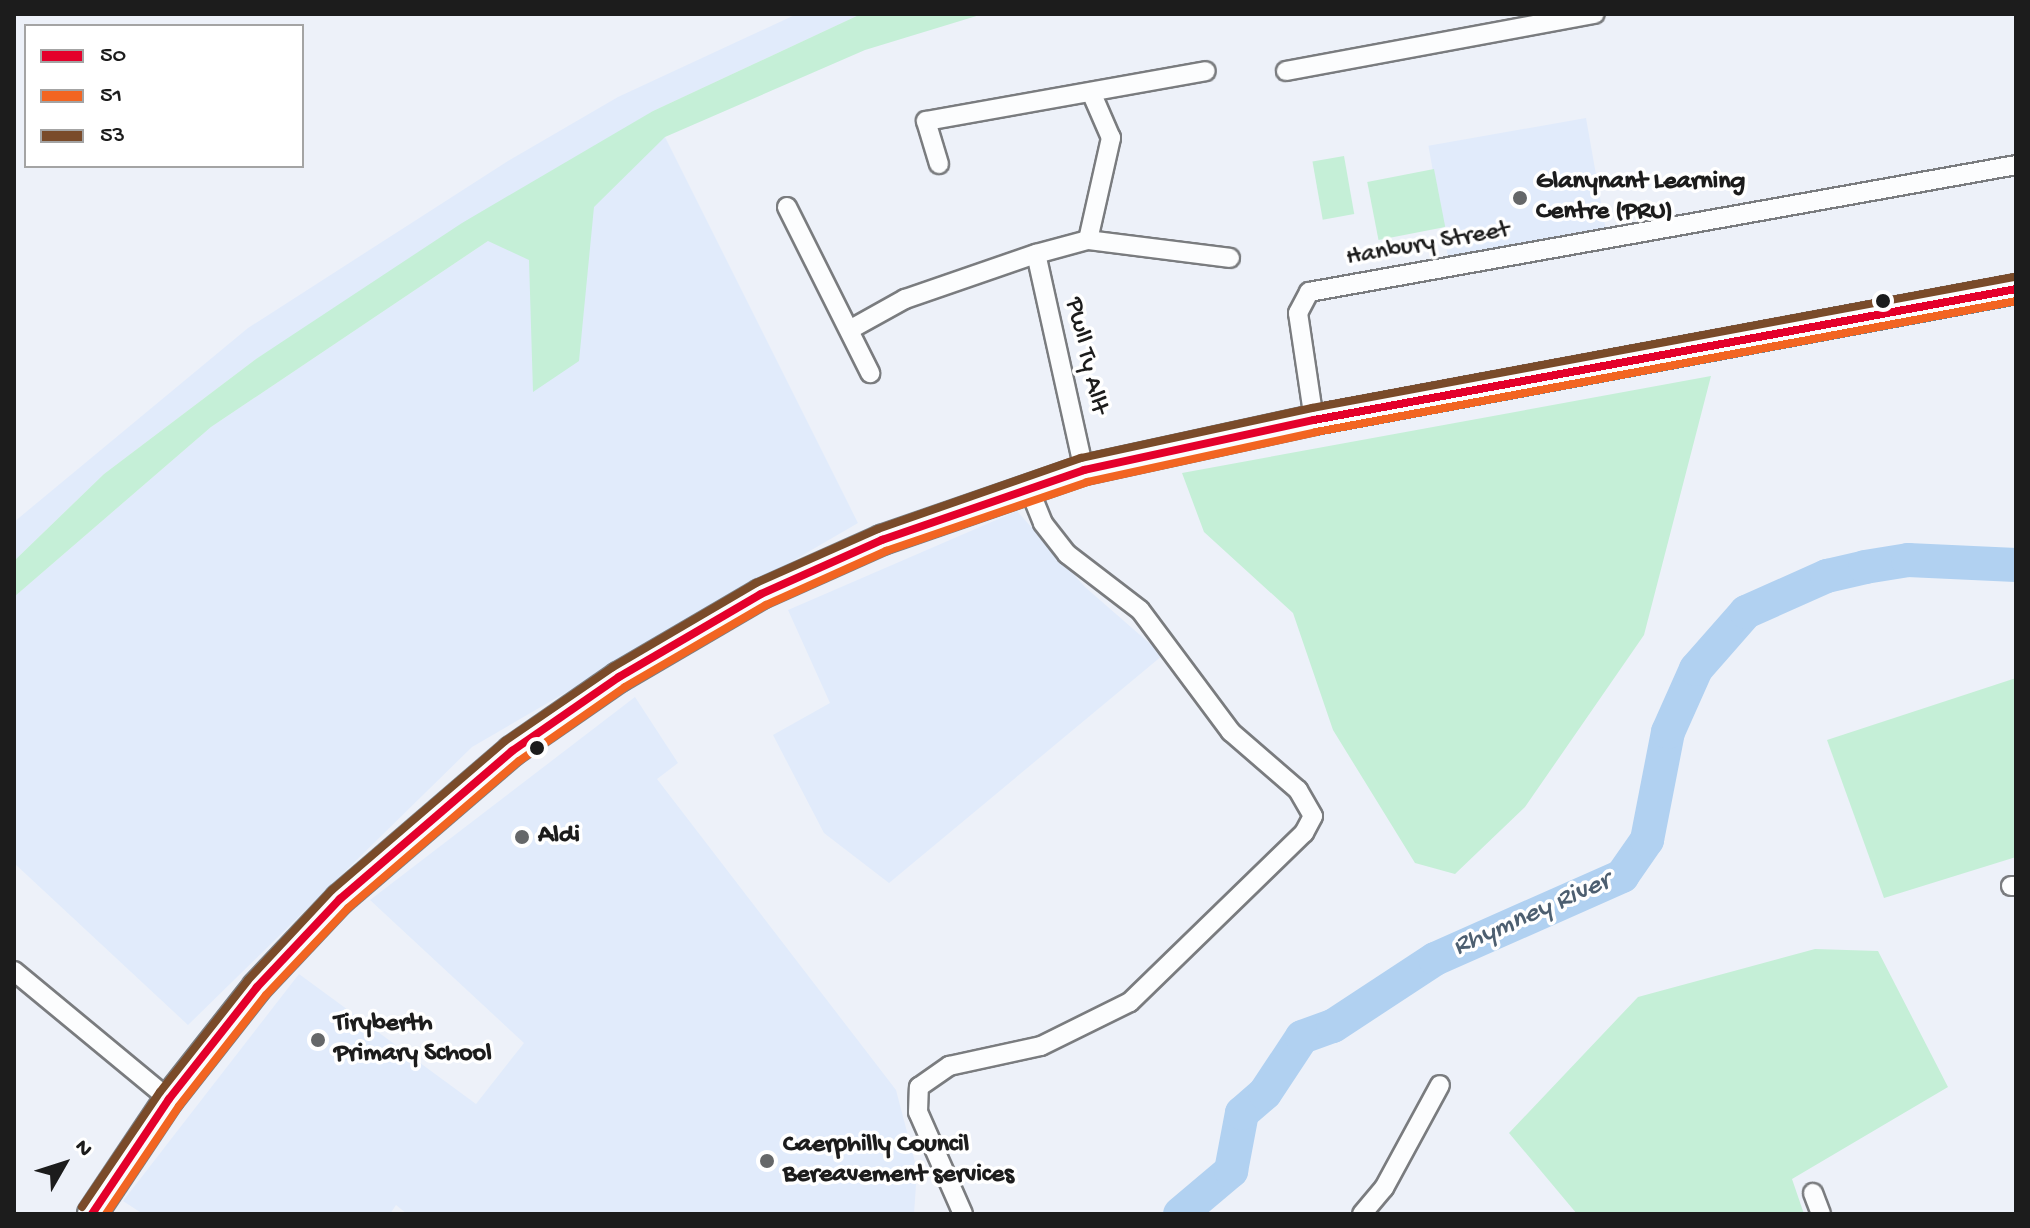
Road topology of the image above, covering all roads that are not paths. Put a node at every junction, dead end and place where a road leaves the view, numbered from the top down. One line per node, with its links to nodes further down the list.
1 (1595, 14): 3 (street)
2 (1206, 71): 4 (street)
3 (1286, 71)
4 (1091, 92): 5 (street); 8 (street)
5 (939, 164)
6 (2016, 165): 14 (street, Hanbury Street)
7 (787, 207): 12 (street)
8 (1088, 240): 9 (street); 10 (street)
9 (1036, 254): 12 (street); 15 (street, Pwll Ty Allt)
10 (1230, 258)
11 (2016, 289): 14 (main road)
12 (851, 329): 13 (street)
13 (870, 373)
14 (1314, 420): 15 (main road)
15 (1084, 470): 16 (main road)
16 (1029, 488): 19 (main road); 22 (street)
17 (14, 971): 19 (street)
18 (1440, 1085): 23 (street)
19 (169, 1099): 21 (main road)
20 (1813, 1193): 24 (street)
21 (92, 1214)
22 (963, 1214)
23 (1362, 1214)
24 (1821, 1214)

